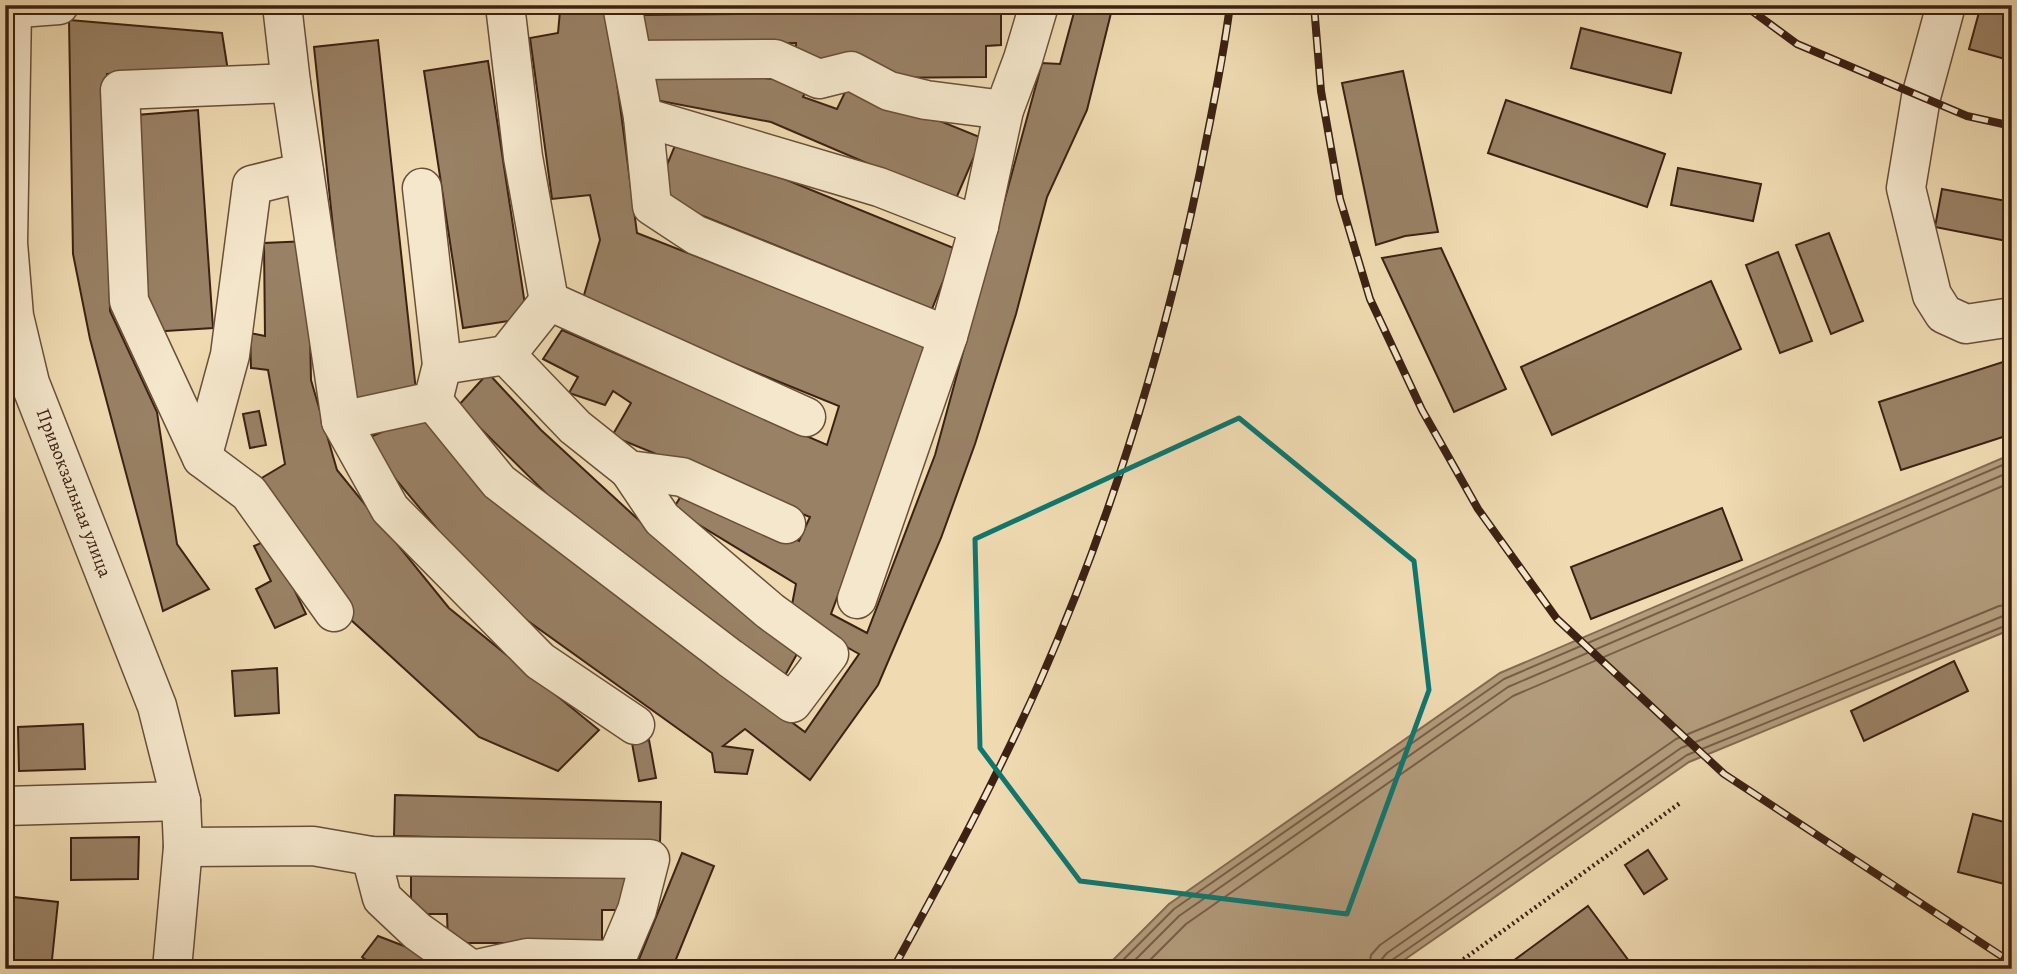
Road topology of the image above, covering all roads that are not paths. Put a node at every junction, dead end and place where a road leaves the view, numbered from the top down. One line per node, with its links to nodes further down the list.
1 (59, 5): 7 (street)
2 (282, 5): 9 (street)
3 (505, 5): 15 (street)
4 (622, 5): 8 (street)
5 (1039, 5): 10 (street)
6 (1946, 5): 16 (street)
7 (9, 9): 28 (street, Привокзальная улица)
8 (633, 60): 10 (street); 11 (street)
9 (291, 83): 12 (street); 22 (street)
10 (1004, 110): 14 (street)
11 (643, 117): 14 (street); 17 (street)
12 (304, 172): 21 (street); 22 (street)
13 (422, 188): 19 (street)
14 (979, 226): 17 (street)
15 (549, 301): 18 (street); 20 (street)
16 (2012, 317)
17 (947, 336): 25 (street)
18 (506, 355): 19 (street); 23 (street)
19 (437, 383): 21 (street); 23 (street)
20 (806, 417)
21 (341, 421): 27 (street)
22 (202, 458): 26 (street)
23 (629, 470): 24 (street)
24 (786, 524)
25 (857, 599)
26 (334, 612)
27 (635, 725)
28 (181, 801): 29 (street); 30 (street, Привокзальная улица)
29 (5, 806)
30 (183, 846): 31 (street); 33 (street, Привокзальная улица)
31 (371, 856): 32 (street); 34 (street)
32 (614, 964): 35 (street)
33 (173, 969)
34 (470, 969)
35 (477, 969)

